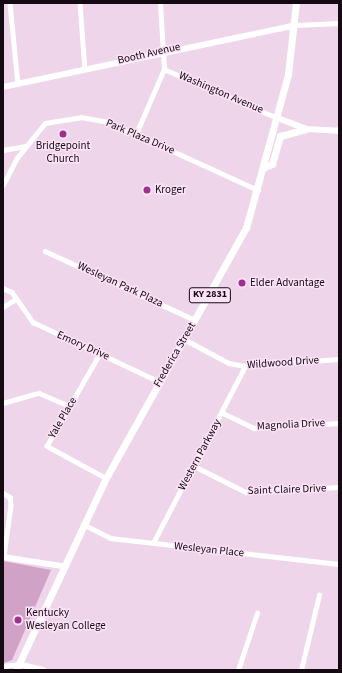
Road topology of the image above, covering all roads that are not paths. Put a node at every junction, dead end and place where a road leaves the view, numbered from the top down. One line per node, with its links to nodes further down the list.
1 (10, 3): 10 (street)
2 (80, 3): 8 (street)
3 (160, 3): 7 (street)
4 (296, 3): 6 (main road, Frederica Street / KY 2831)
5 (339, 24): 6 (street)
6 (296, 25): 7 (street, Booth Avenue); 12 (main road, Frederica Street / KY 2831)
7 (164, 51): 8 (street, Booth Avenue); 9 (street)
8 (85, 69): 10 (street, Booth Avenue)
9 (164, 69): 12 (street, Washington Avenue); 15 (street)
10 (18, 84): 11 (street, Booth Avenue)
11 (3, 87)
12 (278, 118): 13 (street); 18 (main road, Frederica Street / KY 2831)
13 (306, 129): 14 (street); 18 (main road)
14 (339, 132)
15 (136, 134): 16 (street, Park Plaza Drive); 20 (street, Park Plaza Drive)
16 (26, 146): 17 (street); 19 (street, Park Plaza Drive)
17 (3, 150)
18 (265, 167): 20 (main road, Frederica Street / KY 2831)
19 (3, 185)
20 (259, 190): 25 (main road, Frederica Street / KY 2831)
21 (46, 251): 25 (street, Wesleyan Park Plaza)
22 (3, 288): 23 (street)
23 (16, 299): 24 (street); 27 (street, Emory Drive)
24 (3, 308)
25 (195, 320): 26 (main road, Frederica Street / KY 2831)
26 (184, 339): 29 (street, Wildwood Drive); 30 (main road, Frederica Street / KY 2831)
27 (100, 354): 30 (street, Emory Drive); 32 (street, Yale Place)
28 (339, 359): 29 (street, Wildwood Drive)
29 (245, 366): 33 (street, Western Parkway)
30 (160, 382): 36 (main road, Frederica Street / KY 2831)
31 (3, 403): 32 (street)
32 (70, 406): 36 (street, Yale Place)
33 (222, 413): 34 (street, Magnolia Drive); 35 (street, Western Parkway)
34 (339, 423)
35 (194, 466): 37 (street, Saint Claire Drive); 40 (street, Western Parkway)
36 (106, 478): 39 (main road, Frederica Street / KY 2831)
37 (339, 488)
38 (3, 493): 41 (street)
39 (83, 524): 40 (street, Wesleyan Place); 43 (main road, Frederica Street / KY 2831)
40 (153, 543): 42 (street, Wesleyan Place)
41 (4, 557): 43 (street)
42 (339, 564)
43 (62, 566): 47 (main road, Frederica Street / KY 2831)
44 (319, 595): 51 (street)
45 (257, 614): 50 (street)
46 (3, 667): 47 (street); 48 (street)
47 (18, 667): 49 (street)
48 (8, 670)
49 (43, 670)
50 (238, 670)
51 (301, 670)

